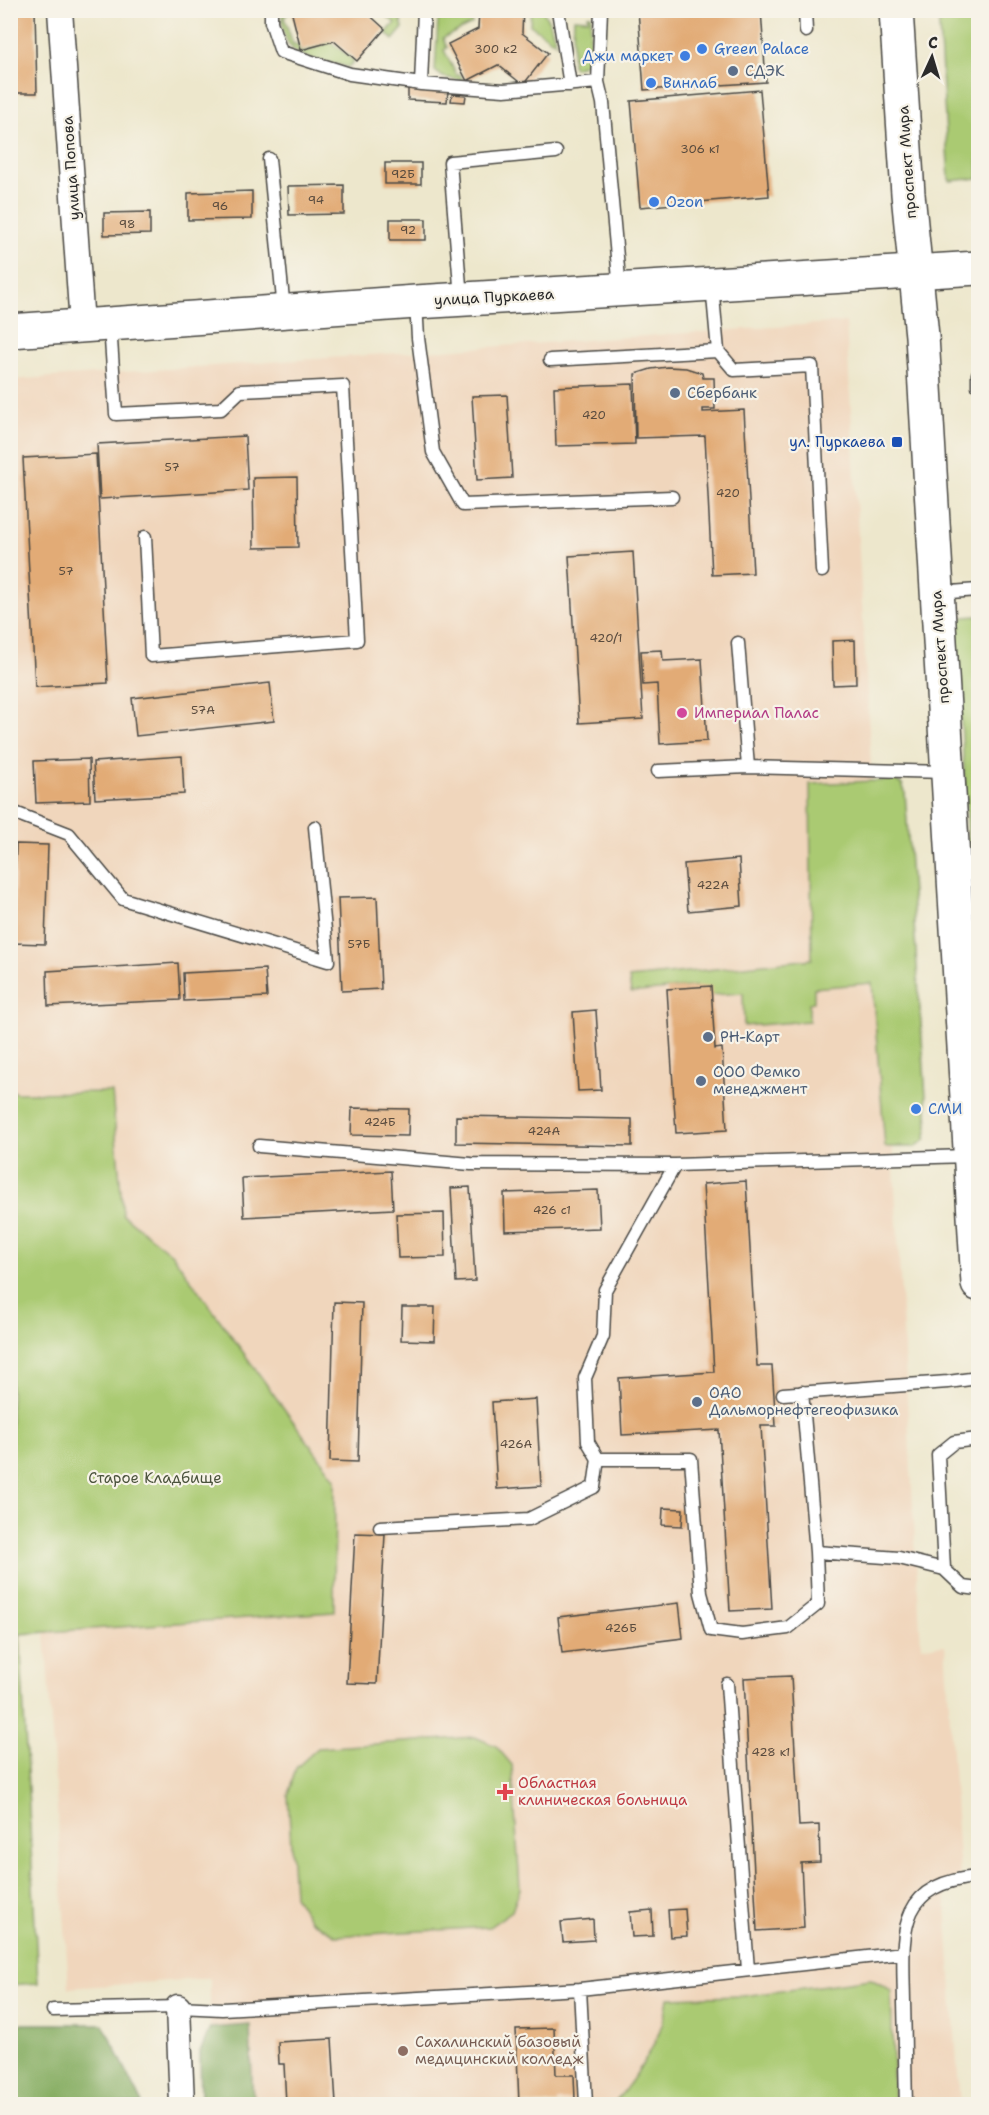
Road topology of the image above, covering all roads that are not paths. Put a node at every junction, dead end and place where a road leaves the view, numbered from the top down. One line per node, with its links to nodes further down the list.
1 (60, 10): 21 (street, улица Попова)
2 (271, 10): 10 (lane)
3 (424, 10): 10 (lane)
4 (558, 10): 11 (lane)
5 (601, 10): 9 (lane)
6 (805, 10): 8 (lane)
7 (896, 10): 15 (main road, проспект Мира)
8 (806, 31)
9 (598, 82): 11 (lane); 17 (lane)
10 (421, 84): 11 (lane)
11 (570, 85)
12 (556, 152): 18 (lane)
13 (269, 159): 20 (lane)
14 (978, 268): 15 (main road, улица Пуркаева)
15 (916, 272): 16 (main road, улица Пуркаева); 31 (main road, проспект Мира)
16 (712, 285): 17 (main road, улица Пуркаева); 23 (lane)
17 (620, 290): 18 (main road, улица Пуркаева)
18 (461, 299): 19 (main road, улица Пуркаева)
19 (416, 302): 20 (main road, улица Пуркаева); 27 (lane)
20 (284, 311): 21 (main road, улица Пуркаева)
21 (96, 324): 22 (main road, улица Пуркаева); 28 (lane)
22 (10, 331)
23 (718, 351): 24 (lane); 29 (lane)
24 (550, 360)
25 (978, 374): 26 (lane)
26 (978, 386)
27 (672, 497)
28 (145, 537)
29 (822, 571)
30 (978, 590): 31 (lane)
31 (936, 593): 35 (main road, проспект Мира)
32 (738, 643): 33 (lane)
33 (748, 767): 34 (lane); 35 (lane)
34 (658, 771)
35 (947, 772): 39 (main road, проспект Мира)
36 (10, 811): 37 (lane)
37 (315, 827)
38 (259, 1146): 40 (lane)
39 (970, 1156): 40 (lane); 41 (main road, проспект Мира)
40 (675, 1165): 46 (lane)
41 (978, 1284)
42 (978, 1378): 43 (lane)
43 (802, 1392): 44 (lane); 48 (lane)
44 (783, 1394)
45 (978, 1439): 49 (lane)
46 (598, 1459): 47 (lane); 48 (lane)
47 (380, 1527)
48 (816, 1552): 49 (lane)
49 (944, 1569): 50 (lane)
50 (978, 1589)
51 (727, 1684): 54 (lane)
52 (978, 1877): 53 (lane)
53 (903, 1953): 54 (lane); 60 (lane)
54 (748, 1970): 55 (lane)
55 (580, 1989): 56 (lane); 59 (lane)
56 (178, 2007): 57 (lane); 58 (street)
57 (53, 2010)
58 (182, 2104)
59 (586, 2104)
60 (906, 2104)

